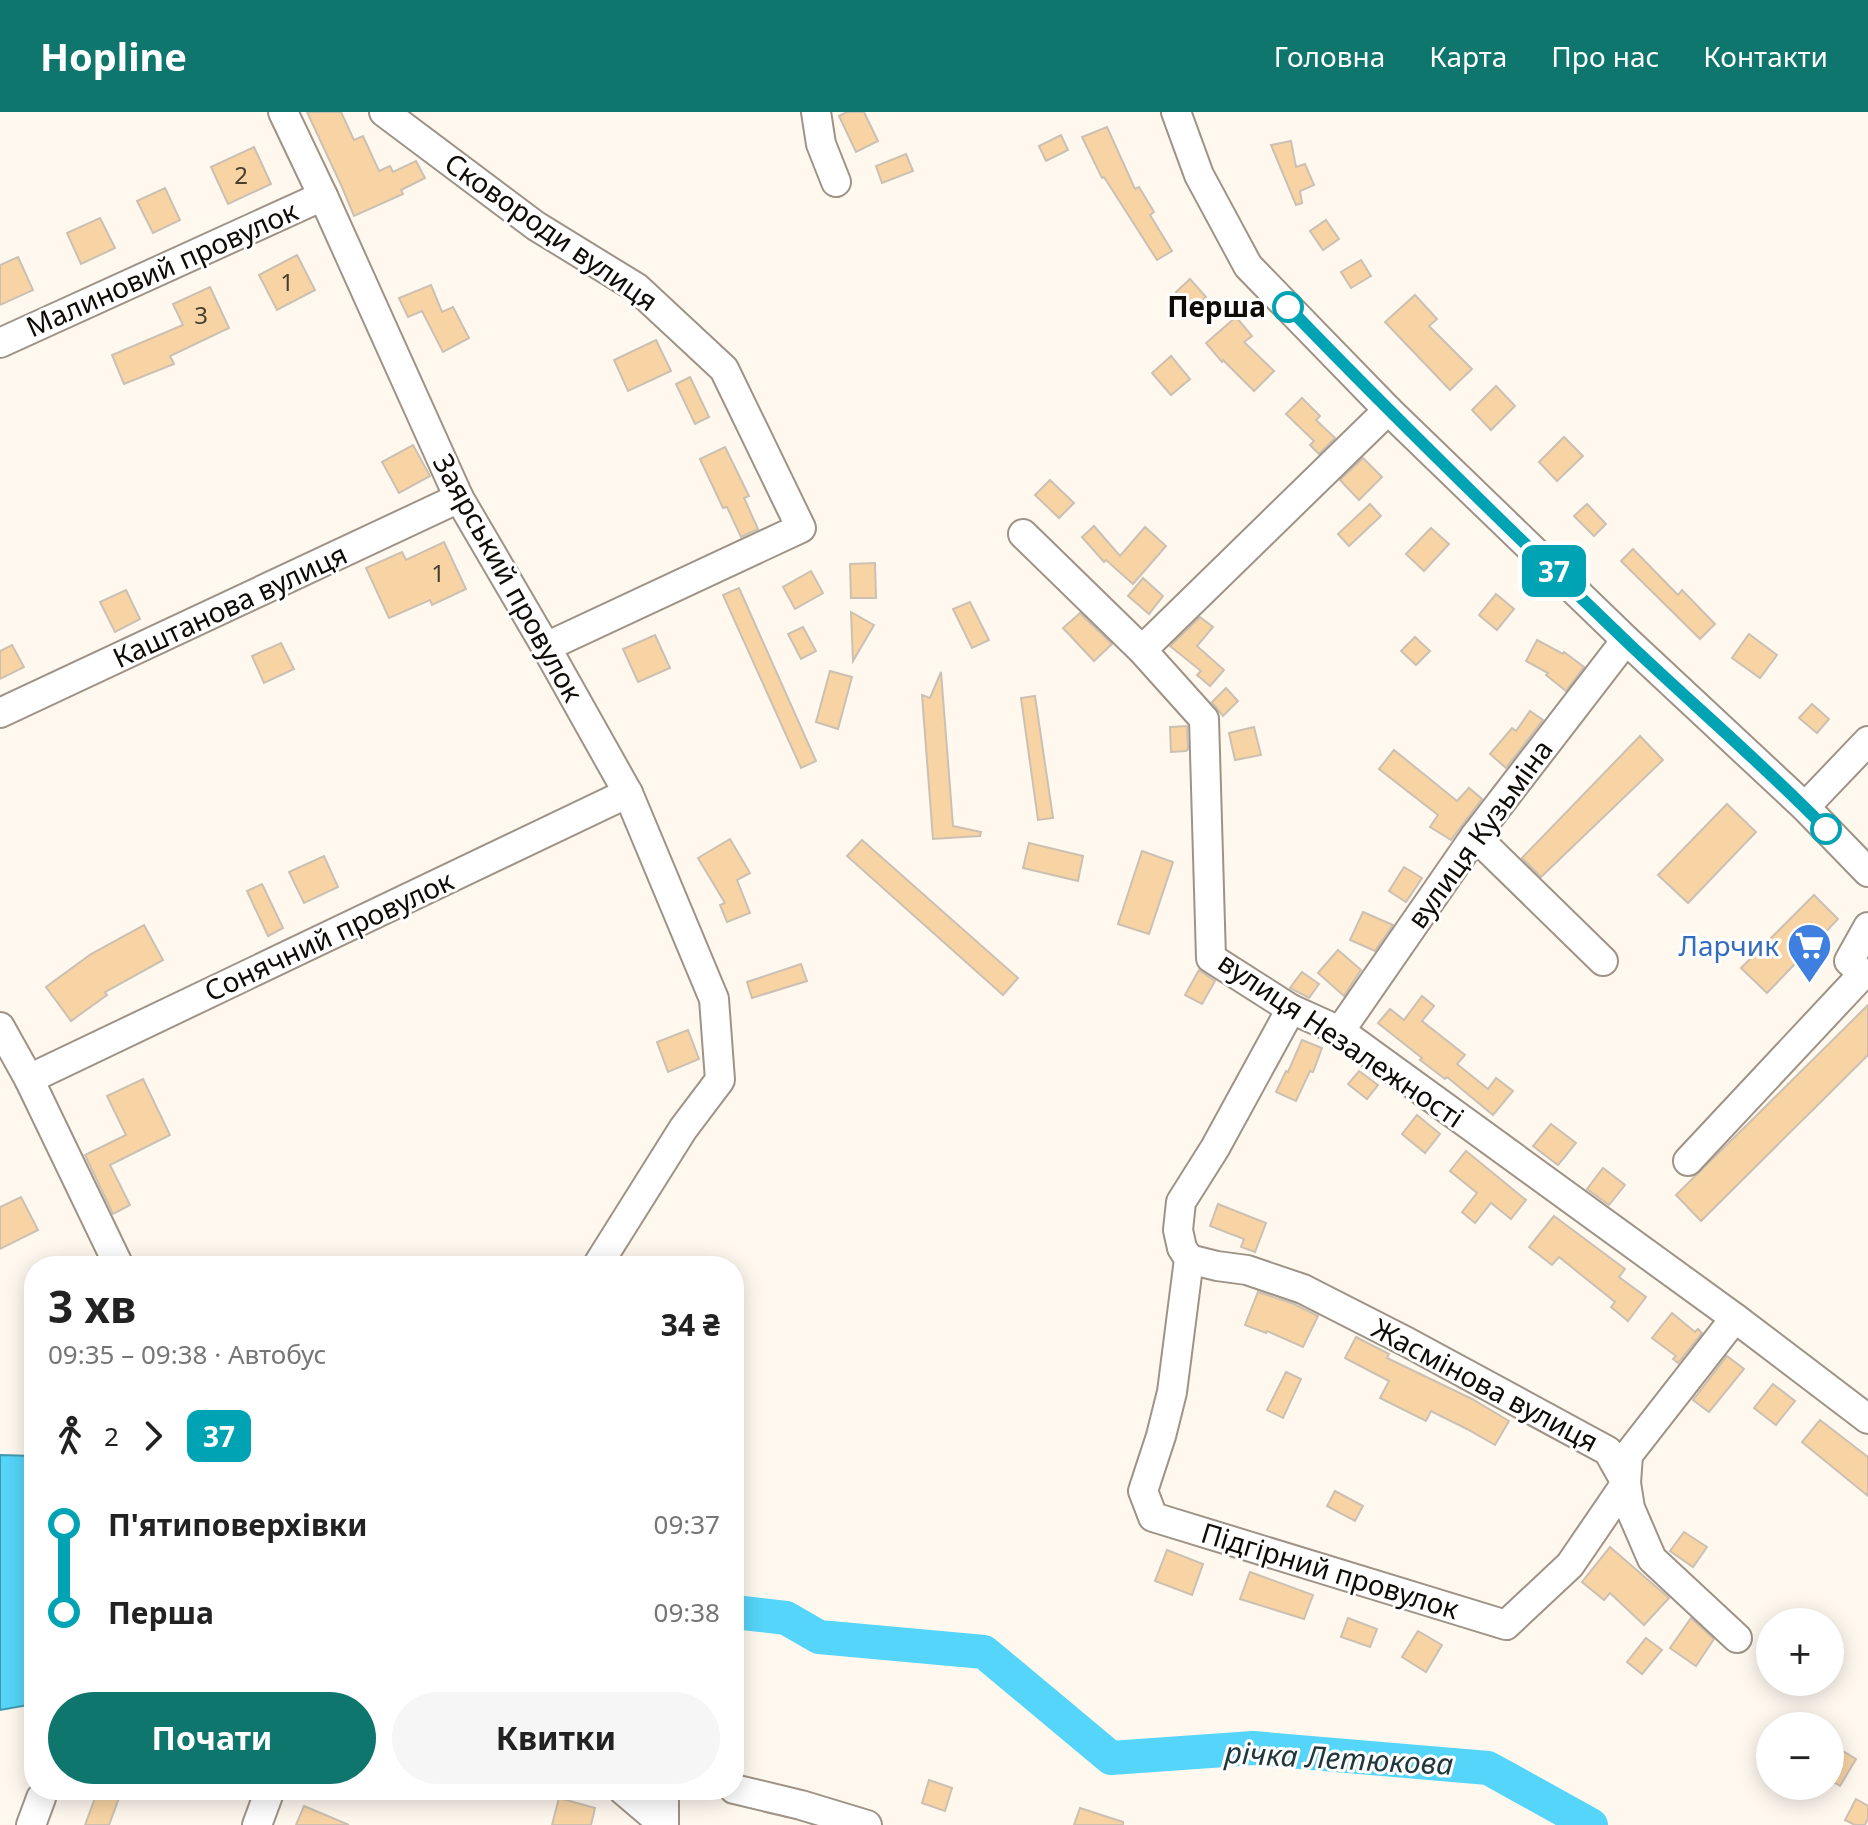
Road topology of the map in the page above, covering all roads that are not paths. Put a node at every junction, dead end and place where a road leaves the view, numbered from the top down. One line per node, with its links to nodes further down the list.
1 (283, 112): 6 (street, Заярський провулок)
2 (384, 112): 12 (street, Сковороди вулиця)
3 (816, 112): 5 (street)
4 (1176, 112): 8 (street)
5 (836, 182)
6 (323, 196): 7 (street, Малиновий провулок); 9 (street, Заярський провулок)
7 (0, 343)
8 (1388, 410): 11 (street); 13 (street)
9 (459, 498): 12 (street, Заярський провулок); 14 (street, Каштанова вулиця)
10 (1023, 534): 13 (street, вулиця Незалежності)
11 (1626, 640): 17 (street); 18 (street, вулиця Кузьміна)
12 (546, 647): 16 (street, Заярський провулок)
13 (1142, 650): 22 (street, вулиця Незалежності)
14 (0, 713)
15 (1868, 741): 17 (street)
16 (628, 793): 25 (street, Сонячний провулок); 28 (street, Заярський провулок)
17 (1805, 807): 19 (street)
18 (1475, 836): 21 (street); 24 (street, вулиця Кузьміна)
19 (1868, 872)
20 (1868, 927): 26 (street)
21 (1603, 961)
22 (1291, 1009): 24 (street, вулиця Незалежності); 29 (street)
23 (0, 1027): 25 (street)
24 (1340, 1031): 30 (street, вулиця Незалежності)
25 (29, 1079): 27 (street)
26 (1688, 1161)
27 (114, 1256)
28 (603, 1256)
29 (1189, 1259): 32 (street, Жасмінова вулиця); 32 (street, Підгірний провулок)
30 (1735, 1318): 31 (street, вулиця Незалежності); 32 (street)
31 (1868, 1419)
32 (1626, 1483): 33 (street, Жасмінова вулиця)
33 (1737, 1638)
34 (744, 1791): 42 (street)
35 (40, 1800): 39 (street)
36 (266, 1800): 40 (street)
37 (635, 1800): 41 (street)
38 (668, 1800): 41 (street)
39 (31, 1825)
40 (257, 1825)
41 (664, 1825)
42 (867, 1825)

